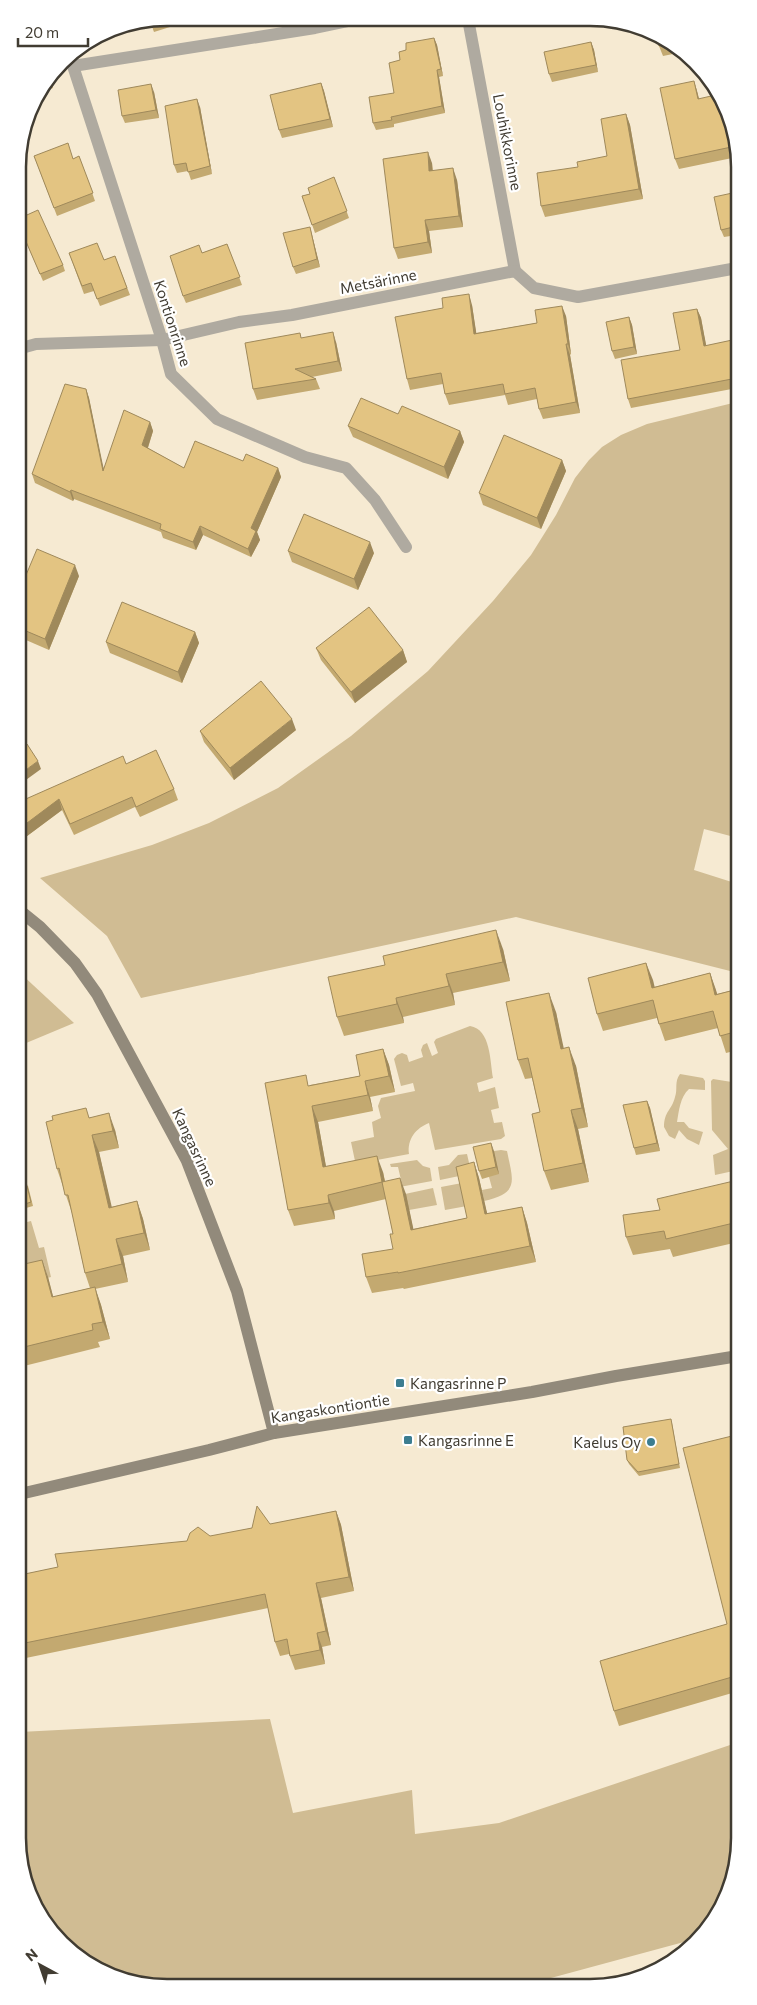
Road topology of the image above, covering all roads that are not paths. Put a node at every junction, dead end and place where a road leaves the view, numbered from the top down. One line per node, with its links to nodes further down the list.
1 (469, 26): 6 (street, Louhikkorinne)
2 (293, 27): 4 (street)
3 (73, 62): 4 (street, Kontionrinne)
4 (73, 66): 7 (street, Kontionrinne)
5 (731, 269): 6 (street)
6 (515, 271): 7 (street, Metsärinne)
7 (162, 340): 8 (street, Metsärinne); 9 (street, Kontionrinne)
8 (27, 347)
9 (406, 547)
10 (27, 916): 12 (street, Kangasrinne)
11 (730, 1357): 12 (street, Kangaskontiontie)
12 (274, 1433): 13 (street, Kangaskontiontie)
13 (26, 1493)

